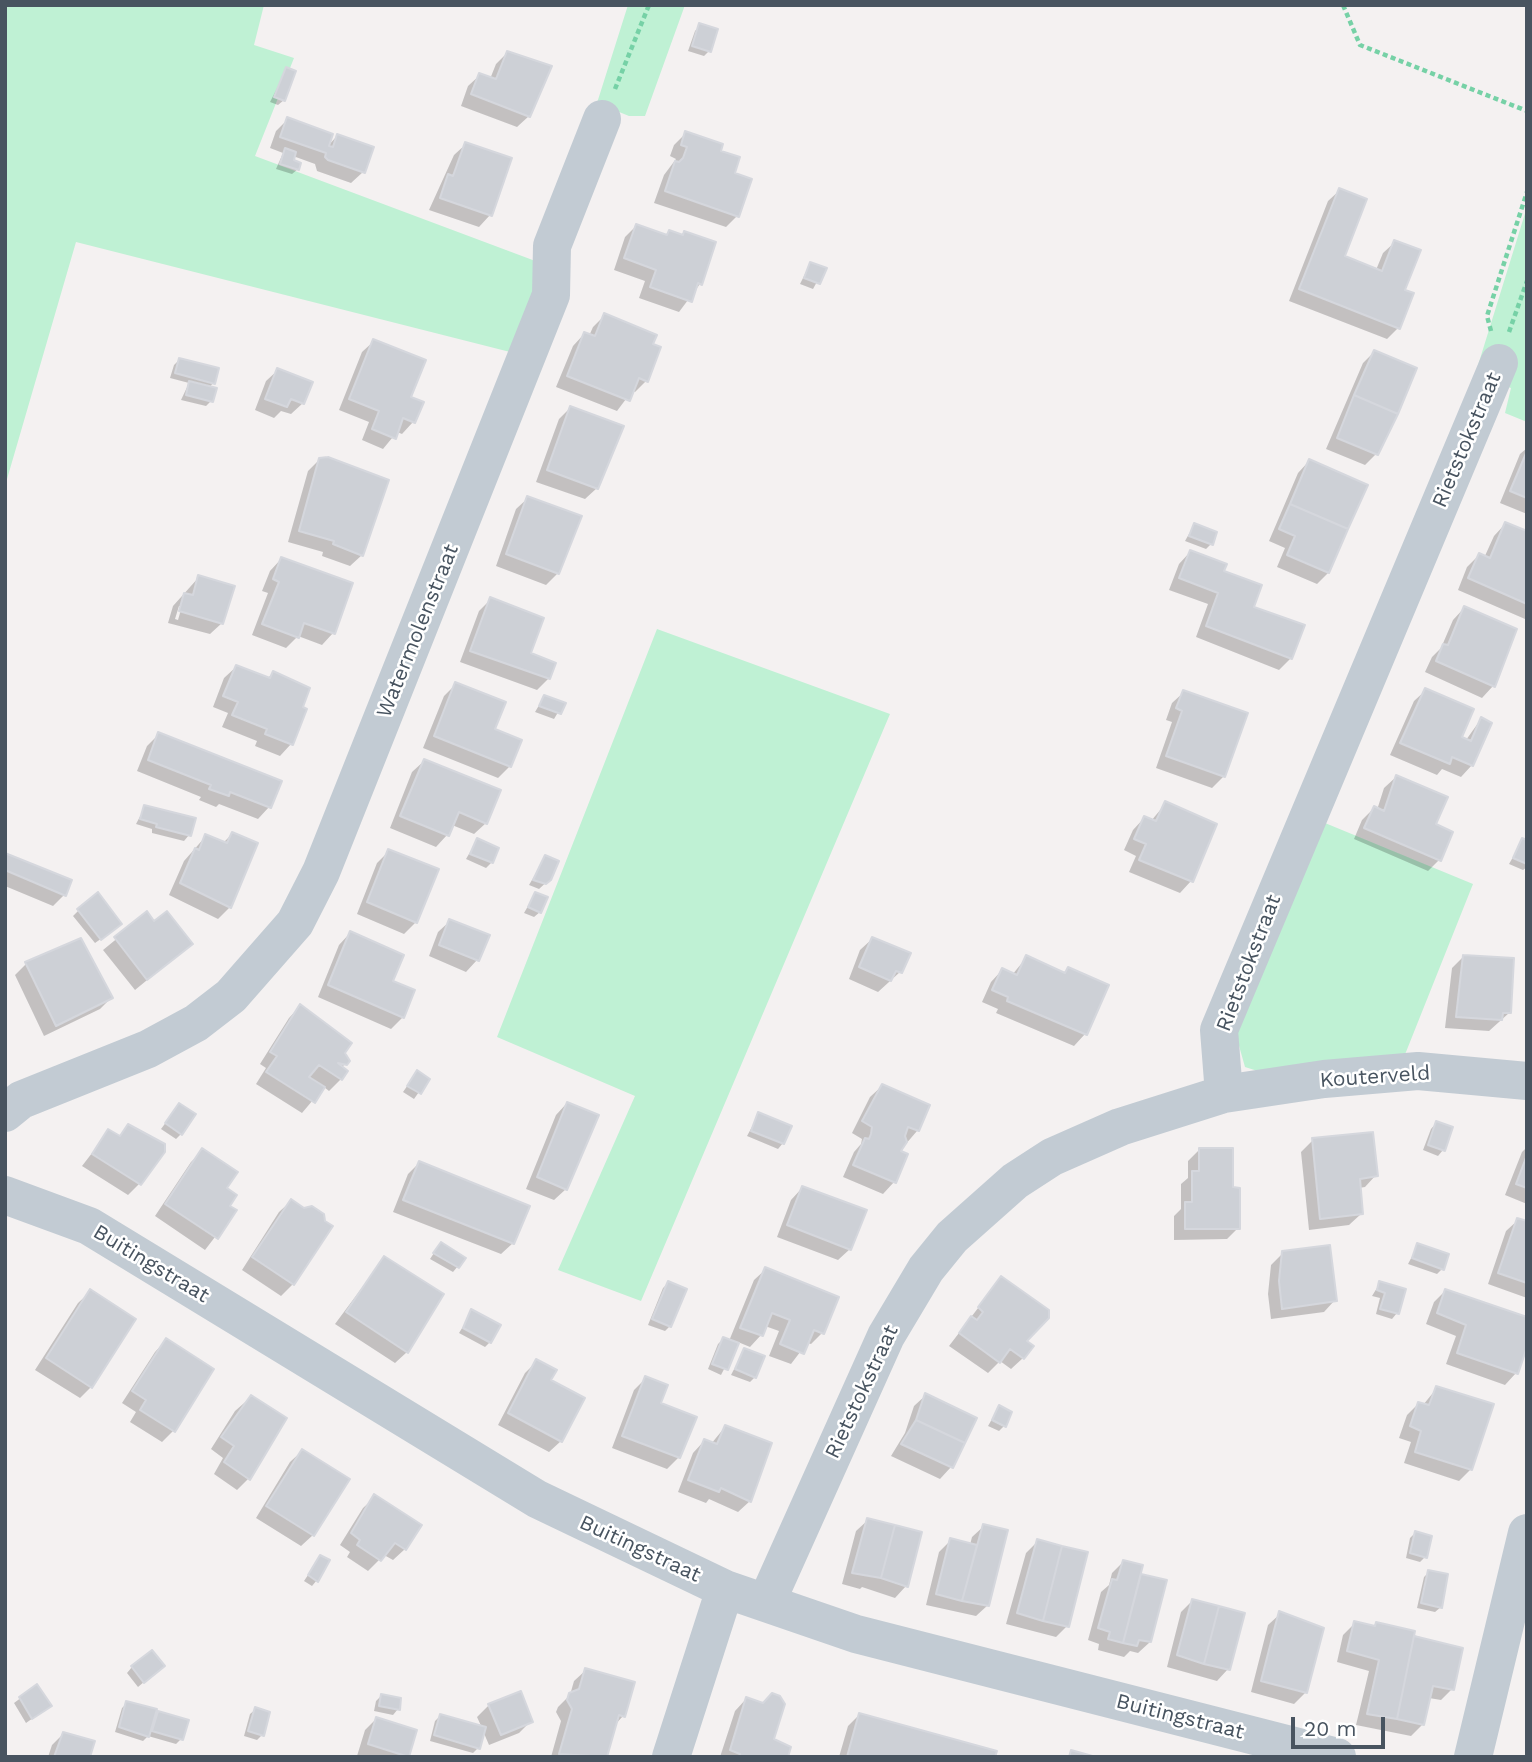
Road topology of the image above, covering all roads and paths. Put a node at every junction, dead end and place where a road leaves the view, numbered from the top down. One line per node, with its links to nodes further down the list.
1 (649, 5): 4 (path)
2 (1343, 5): 3 (path)
3 (1527, 111)
4 (602, 119): 10 (street, Watermolenstraat)
5 (1527, 192): 7 (path)
6 (1527, 281): 7 (path)
7 (1499, 363): 9 (street, Rietstokstraat)
8 (1527, 1081): 9 (street, Kouterveld)
9 (1224, 1094): 14 (street, Rietstokstraat)
10 (5, 1113)
11 (5, 1195): 13 (street, Buitingstraat)
12 (1527, 1533): 17 (street)
13 (726, 1589): 14 (street, Buitingstraat); 15 (street)
14 (767, 1601): 16 (street, Buitingstraat)
15 (671, 1757)
16 (1337, 1757)
17 (1473, 1757)

